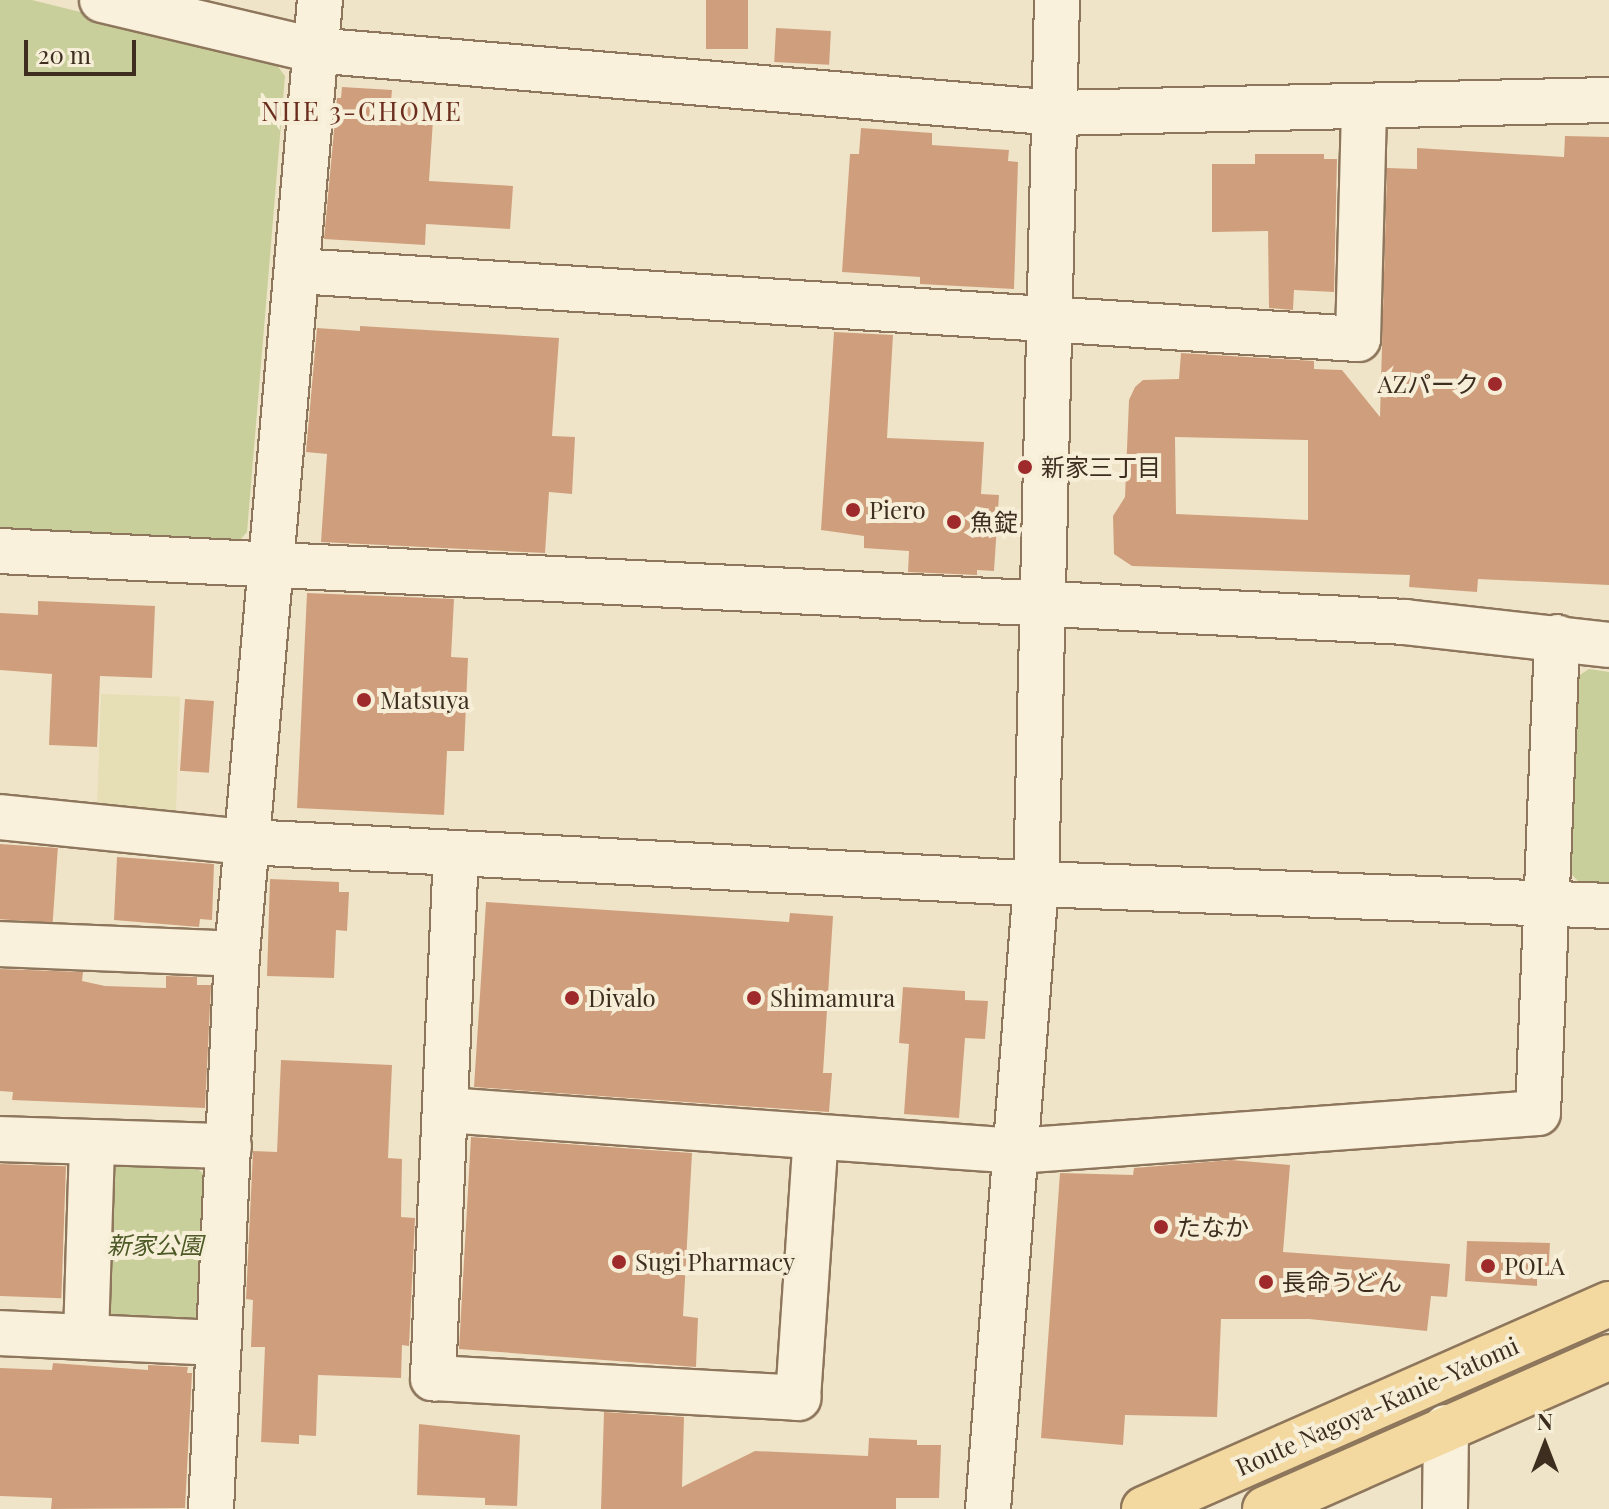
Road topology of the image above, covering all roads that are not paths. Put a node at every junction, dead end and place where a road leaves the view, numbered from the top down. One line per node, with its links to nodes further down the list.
1 (102, 0): 4 (street)
2 (320, 0): 4 (street)
3 (1057, 0): 7 (street)
4 (313, 50): 7 (street); 8 (street)
5 (1609, 100): 6 (street)
6 (1364, 106): 7 (street); 9 (street)
7 (1057, 113): 9 (street)
8 (297, 271): 9 (street); 11 (street)
9 (1051, 319): 12 (street)
10 (0, 551): 11 (street)
11 (269, 565): 12 (street); 16 (street)
12 (1046, 607): 13 (street); 18 (street)
13 (1557, 637): 14 (street); 19 (street)
14 (1609, 645)
15 (0, 817): 16 (street)
16 (247, 842): 17 (street); 22 (street)
17 (456, 853): 18 (street); 23 (street)
18 (1036, 884): 19 (street); 28 (street)
19 (1546, 904): 20 (street); 28 (street)
20 (1609, 906)
21 (0, 944): 22 (street)
22 (237, 954): 27 (street)
23 (446, 1110): 24 (street); 24 (street)
24 (816, 1137): 28 (street)
25 (0, 1139): 26 (street)
26 (92, 1142): 27 (street); 31 (street)
27 (229, 1146): 32 (street)
28 (1016, 1151): 36 (street)
29 (1609, 1304): 37 (main road, Route Nagoya-Kanie-Yatomi)
30 (0, 1333): 31 (street)
31 (86, 1337): 32 (street)
32 (219, 1343): 35 (street)
33 (1609, 1357): 34 (main road, Route Nagoya-Kanie-Yatomi)
34 (1446, 1427): 38 (main road, Route Nagoya-Kanie-Yatomi); 39 (street)
35 (211, 1509)
36 (988, 1509)
37 (1144, 1509)
38 (1265, 1509)
39 (1445, 1509)

